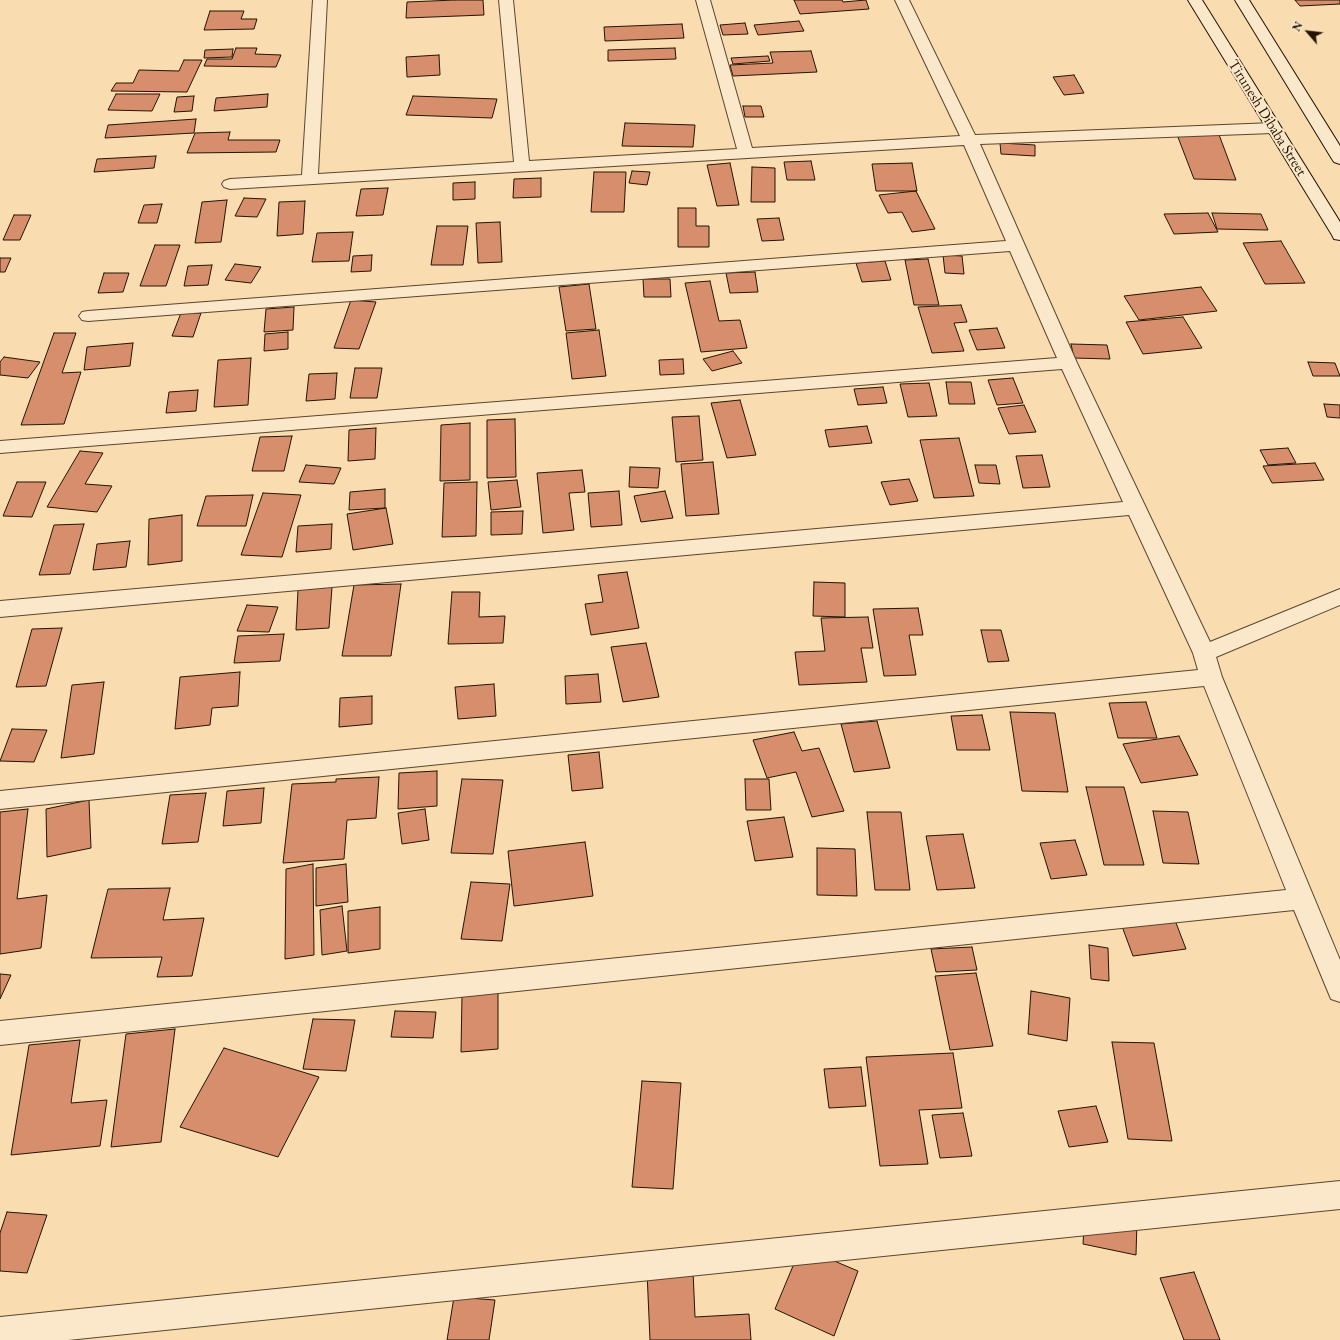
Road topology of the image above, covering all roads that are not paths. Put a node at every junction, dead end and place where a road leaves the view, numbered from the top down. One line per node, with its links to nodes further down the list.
1 (320, 0): 12 (street)
2 (506, 0): 11 (street)
3 (703, 0): 9 (street)
4 (902, 0): 8 (street)
5 (1195, 0): 7 (street, Tirunesh Dibaba Street)
6 (1242, 0): 10 (street)
7 (1273, 128): 8 (street); 14 (street, Tirunesh Dibaba Street)
8 (970, 140): 9 (street); 15 (street)
9 (746, 154): 11 (street)
10 (1340, 158)
11 (522, 167): 12 (street)
12 (310, 179): 13 (street)
13 (230, 184)
14 (1340, 235)
15 (1016, 245): 16 (street); 17 (street)
16 (88, 316)
17 (1068, 363): 18 (street); 19 (street)
18 (0, 447)
19 (1136, 508): 21 (street); 22 (street)
20 (1340, 597): 22 (street)
21 (0, 609)
22 (1204, 652): 23 (street)
23 (1211, 677): 24 (street); 25 (street)
24 (0, 800)
25 (1302, 900): 26 (street); 27 (street)
26 (1340, 991)
27 (0, 1033)
28 (1340, 1195): 29 (street)
29 (0, 1332)

